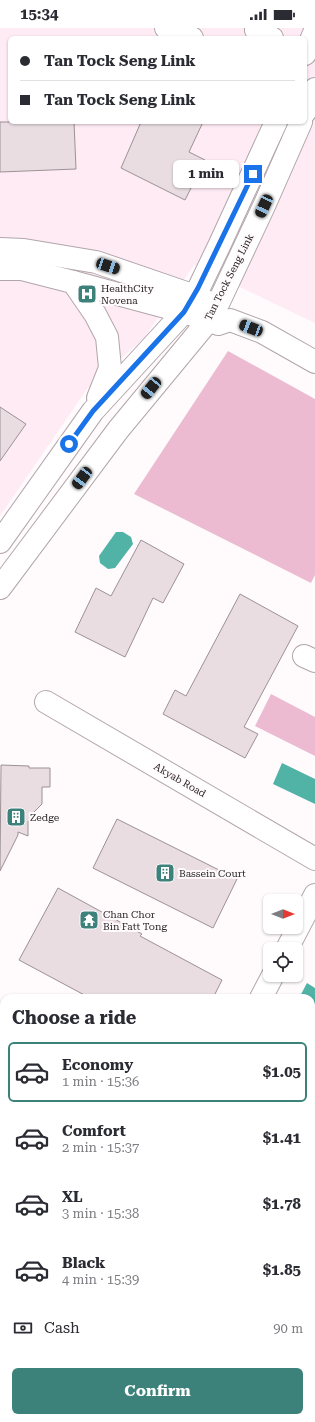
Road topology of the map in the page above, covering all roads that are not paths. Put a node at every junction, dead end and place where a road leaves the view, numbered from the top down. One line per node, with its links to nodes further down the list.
1 (166, 28): 3 (street)
2 (315, 31): 4 (street)
3 (187, 36)
4 (307, 49)
5 (315, 89): 6 (street)
6 (307, 107)
7 (275, 124): 12 (street)
8 (299, 124): 13 (street, Tan Tock Seng Link)
9 (0, 249): 12 (street)
10 (0, 269): 11 (street)
11 (73, 282): 12 (street); 16 (street)
12 (189, 304): 13 (street); 16 (street)
13 (218, 315): 14 (street); 18 (street, Tan Tock Seng Link)
14 (305, 349): 15 (street)
15 (315, 362)
16 (93, 411): 17 (street)
17 (0, 542)
18 (0, 588)
19 (46, 702): 20 (street, Akyab Road)
20 (315, 859)
21 (315, 895): 22 (street)
22 (291, 942)
23 (269, 982): 24 (street)
24 (263, 994)

